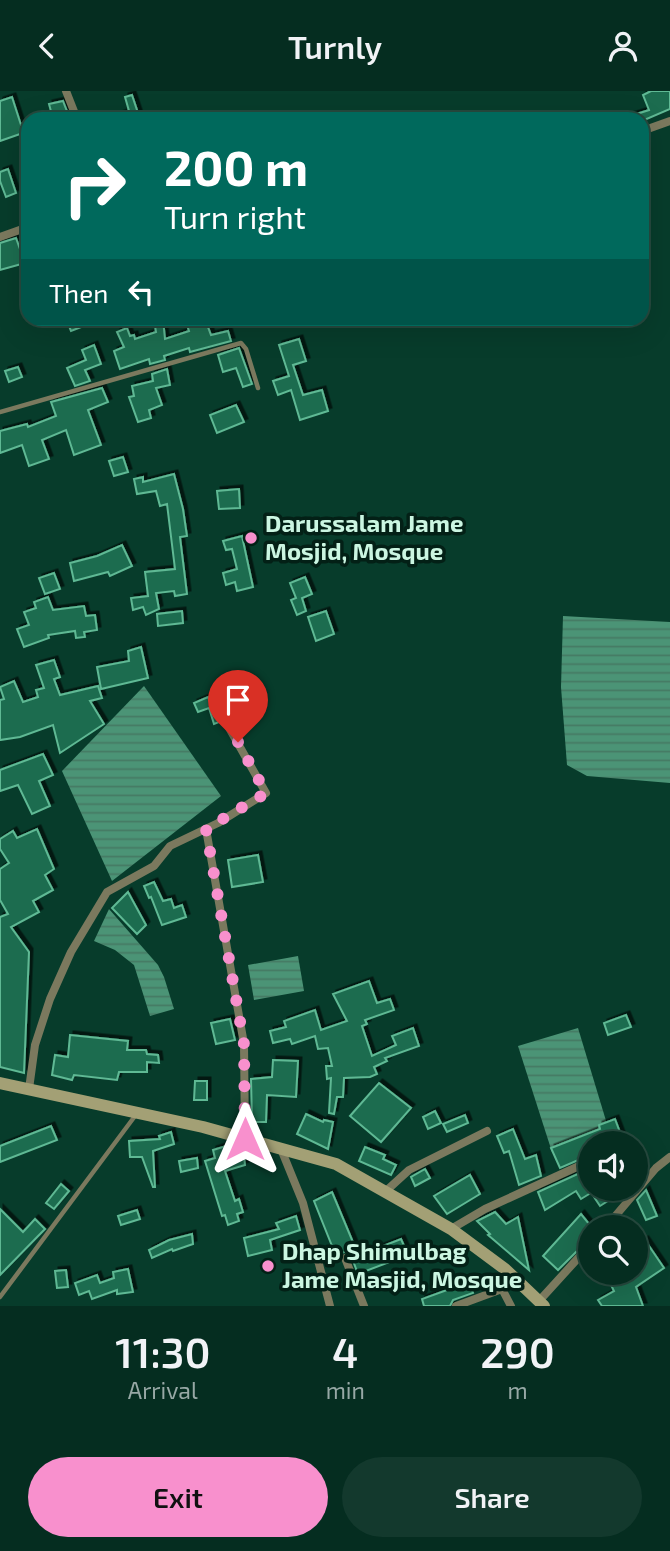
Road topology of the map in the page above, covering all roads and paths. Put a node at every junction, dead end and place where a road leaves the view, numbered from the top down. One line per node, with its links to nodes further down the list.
1 (66, 91): 2 (street)
2 (74, 112)
3 (670, 121): 4 (street)
4 (649, 128)
5 (21, 230): 6 (street)
6 (0, 237)
7 (258, 388): 8 (lane)
8 (0, 412)
9 (228, 726): 10 (street)
10 (206, 829): 12 (street); 15 (street)
11 (0, 1083): 12 (main road)
12 (29, 1089): 13 (main road)
13 (137, 1112): 15 (main road); 26 (lane)
14 (487, 1131): 19 (street)
15 (245, 1139): 16 (main road)
16 (281, 1149): 19 (main road); 28 (street)
17 (670, 1157): 20 (street)
18 (578, 1166): 21 (street)
19 (386, 1191): 21 (main road)
20 (616, 1215)
21 (451, 1229): 24 (main road)
22 (345, 1258): 29 (street)
23 (578, 1259): 27 (street)
24 (505, 1269): 25 (street); 27 (main road)
25 (502, 1289): 30 (street); 31 (street)
26 (0, 1297)
27 (541, 1303)
28 (330, 1306)
29 (364, 1306)
30 (456, 1306)
31 (511, 1306)

